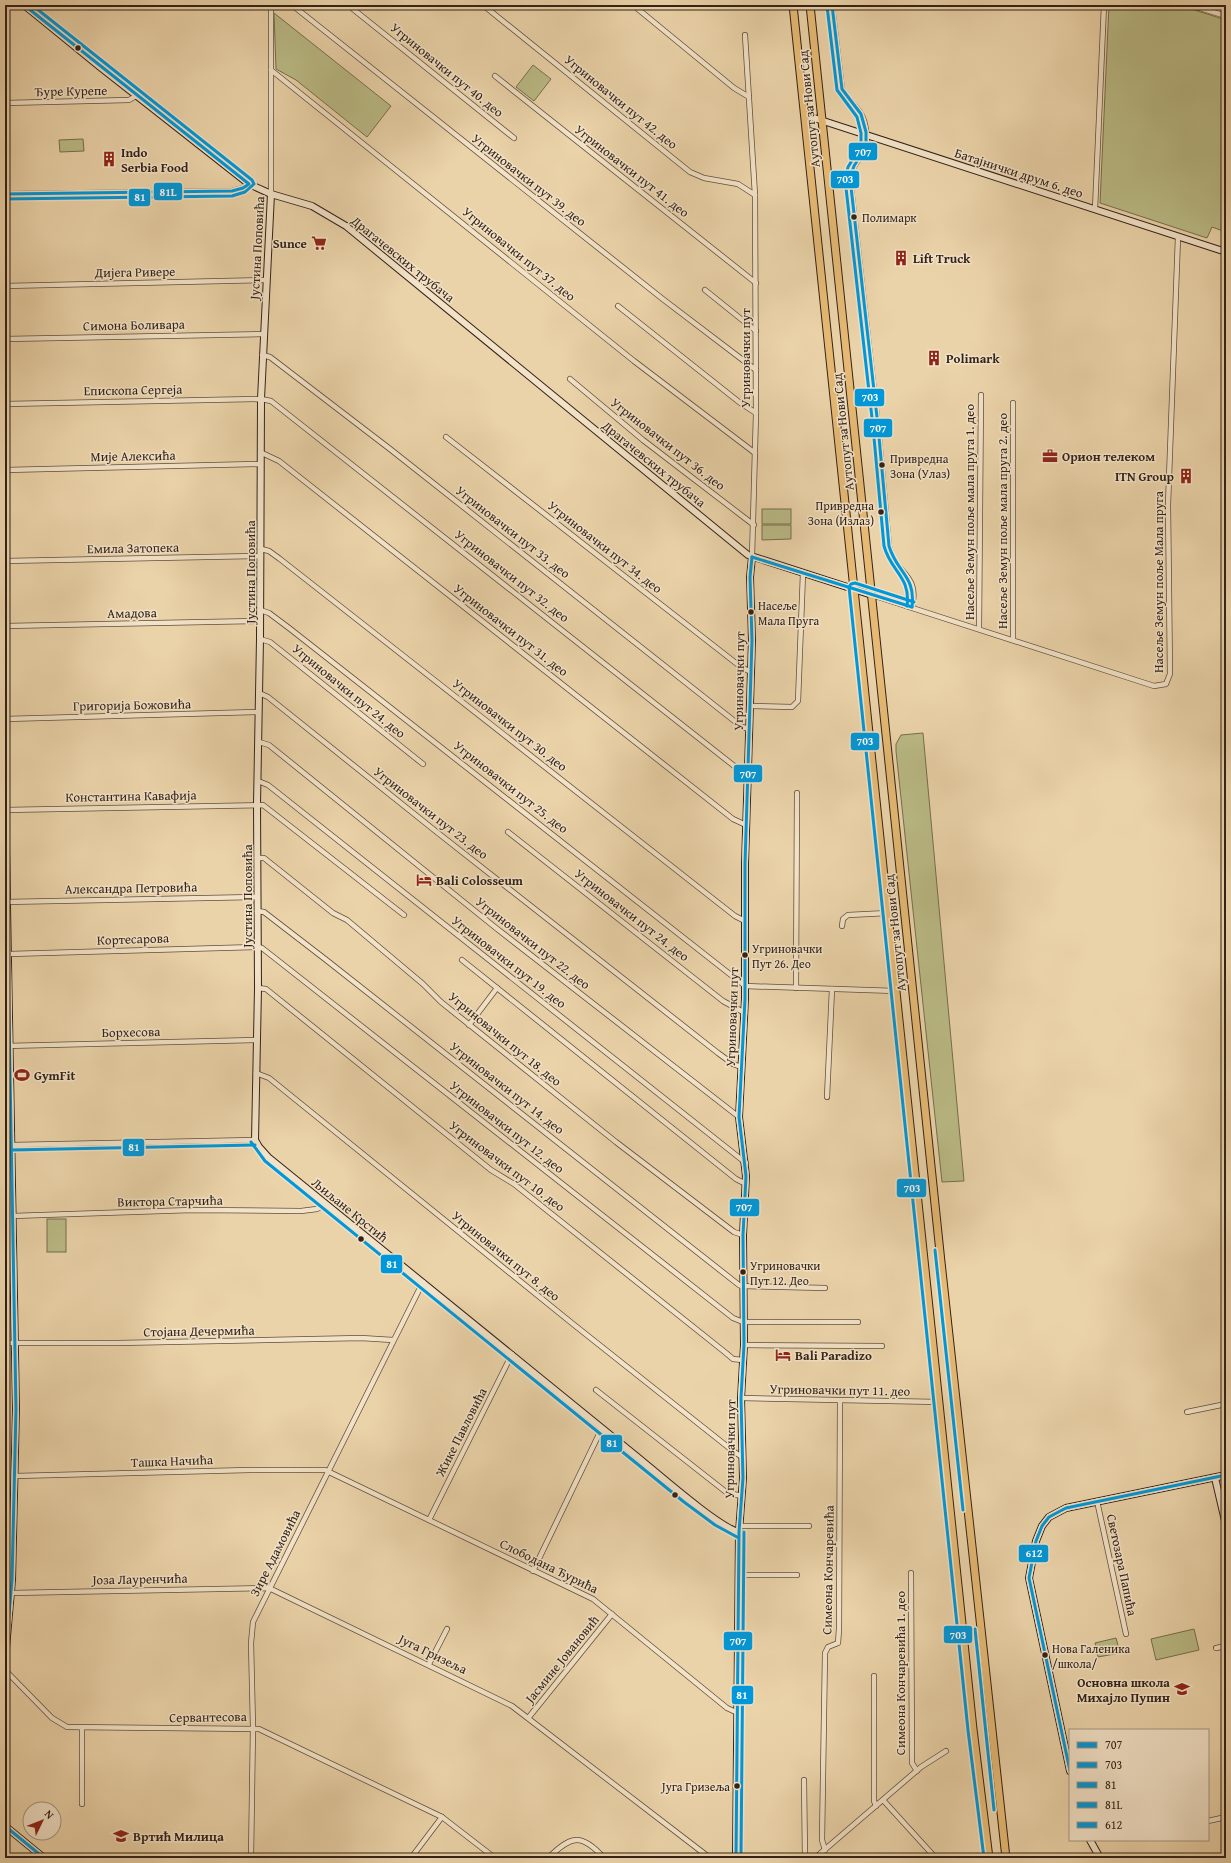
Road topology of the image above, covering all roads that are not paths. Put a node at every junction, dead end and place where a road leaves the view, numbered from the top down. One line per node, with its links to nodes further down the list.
1 (24, 5): 16 (street, Драгачевских трубача)
2 (271, 5): 14 (street, Јустина Поповића)
3 (292, 5): 39 (street, Угриновачки пут 39. део)
4 (348, 5): 22 (street, Угриновачки пут 40. део)
5 (483, 5): 26 (street, Угриновачки пут 42. део)
6 (633, 5): 17 (street)
7 (793, 5): 19 (main road, Аутопут за Нови Сад)
8 (810, 5): 20 (main road, Аутопут за Нови Сад)
9 (832, 5): 21 (street)
10 (1104, 5): 27 (street)
11 (1190, 5): 12 (street)
12 (1226, 16)
13 (745, 35): 17 (street, Угриновачки пут)
14 (271, 70): 25 (street, Јустина Поповића); 48 (street, Угриновачки пут 37. део)
15 (495, 76): 31 (street, Угриновачки пут 41. део)
16 (136, 96): 18 (street, Ђуре Курепе); 23 (street, Драгачевских трубача)
17 (749, 97): 26 (street, Угриновачки пут)
18 (5, 103)
19 (804, 115): 20 (street, Батајнички друм 6. део); 56 (main road, Аутопут за Нови Сад)
20 (822, 121): 21 (street, Батајнички друм 6. део); 57 (main road, Аутопут за Нови Сад)
21 (866, 134): 27 (street, Батајнички друм 6. део); 58 (street)
22 (514, 138)
23 (249, 184): 24 (street); 25 (street, Драгачевских трубача)
24 (5, 194)
25 (271, 194): 30 (street, Јустина Поповића); 53 (street, Драгачевских трубача)
26 (755, 195): 31 (street, Угриновачки пут)
27 (1095, 209): 28 (street, Батајнички друм 6. део)
28 (1178, 237): 29 (street, Батајнички друм 6. део); 64 (street, Насеље Земун поље Мала пруга)
29 (1226, 252)
30 (266, 280): 32 (street, Дијега Ривере); 36 (street, Јустина Поповића)
31 (756, 283): 35 (street, Угриновачки пут)
32 (5, 286)
33 (705, 290): 35 (street)
34 (618, 306): 45 (street)
35 (756, 331): 39 (street, Угриновачки пут)
36 (264, 334): 37 (street, Симона Боливара); 38 (street, Јустина Поповића)
37 (5, 339)
38 (262, 355): 42 (street, Јустина Поповића); 70 (street, Угриновачки пут 33. део)
39 (756, 370): 45 (street, Угриновачки пут)
40 (570, 379): 51 (street, Угриновачки пут 36. део)
41 (981, 395): 62 (street, Насеље Земун поље мала пруга 1. део)
42 (261, 399): 44 (street, Епископа Сергеја); 47 (street, Јустина Поповића); 73 (street, Угриновачки пут 32. део)
43 (1013, 403): 64 (street, Насеље Земун поље мала пруга 2. део)
44 (5, 404)
45 (756, 413): 48 (street, Угриновачки пут)
46 (446, 437): 65 (street, Угриновачки пут 34. део)
47 (262, 452): 49 (street, Јустина Поповића); 79 (street, Угриновачки пут 31. део)
48 (755, 453): 51 (street, Угриновачки пут)
49 (261, 464): 50 (street, Мије Алексића); 52 (street, Јустина Поповића)
50 (5, 470)
51 (754, 525): 53 (street, Угриновачки пут)
52 (261, 552): 54 (street, Емила Затопека); 59 (street, Јустина Поповића); 87 (street, Угриновачки пут 30. део)
53 (752, 557): 55 (street, Насеље Земун поље Мала пруга); 65 (street, Угриновачки пут)
54 (5, 561)
55 (803, 573): 56 (street, Насеље Земун поље Мала пруга); 67 (street)
56 (854, 588): 57 (street, Насеље Земун поље Мала пруга); 85 (main road, Аутопут за Нови Сад)
57 (872, 595): 58 (street, Насеље Земун поље Мала пруга); 192 (main road, Аутопут за Нови Сад)
58 (912, 608): 62 (street, Насеље Земун поље Мала пруга)
59 (260, 610): 60 (street, Јустина Поповића); 92 (street, Угриновачки пут 25. део)
60 (260, 621): 61 (street, Амадова); 63 (street, Јустина Поповића)
61 (5, 626)
62 (979, 629): 64 (street, Насеље Земун поље Мала пруга)
63 (260, 639): 66 (street, Јустина Поповића); 72 (street, Угриновачки пут 24. део)
64 (1013, 640)
65 (751, 672): 67 (street, Угриновачки пут)
66 (260, 693): 68 (street, Јустина Поповића); 103 (street, Угриновачки пут 23. део)
67 (750, 706): 70 (street, Угриновачки пут)
68 (259, 712): 69 (street, Григорија Божовића); 71 (street, Јустина Поповића)
69 (5, 719)
70 (749, 729): 73 (street, Угриновачки пут)
71 (259, 742): 74 (street, Јустина Поповића); 106 (street, Угриновачки пут 22. део)
72 (423, 764)
73 (748, 773): 79 (street, Угриновачки пут)
74 (258, 781): 77 (street, Јустина Поповића); 111 (street, Угриновачки пут 19. део)
75 (797, 793): 95 (street)
76 (5, 794): 78 (street)
77 (257, 804): 78 (street, Константина Кавафија); 81 (street, Јустина Поповића); 86 (street)
78 (5, 810): 83 (street)
79 (746, 826): 87 (street, Угриновачки пут)
80 (508, 832): 99 (street, Угриновачки пут 24. део)
81 (257, 858): 82 (street, Јустина Поповића); 100 (street, Угриновачки пут 18. део)
82 (257, 897): 83 (street, Александра Петровића); 84 (street, Јустина Поповића)
83 (6, 902): 90 (street)
84 (257, 911): 89 (street, Јустина Поповића); 117 (street, Угриновачки пут 14. део)
85 (888, 913): 88 (street); 97 (main road, Аутопут за Нови Сад)
86 (404, 915)
87 (745, 921): 92 (street, Угриновачки пут)
88 (842, 926)
89 (258, 947): 90 (street, Кортесарова); 93 (street, Јустина Поповића); 119 (street, Угриновачки пут 12. део)
90 (9, 954): 98 (street)
91 (462, 960): 94 (street)
92 (745, 986): 95 (street); 99 (street, Угриновачки пут)
93 (258, 988): 101 (street, Јустина Поповића); 127 (street, Угриновачки пут 10. део)
94 (498, 988): 100 (street); 112 (street)
95 (796, 988): 96 (street)
96 (832, 989): 97 (street); 105 (street)
97 (896, 991): 131 (main road, Аутопут за Нови Сад)
98 (7, 993): 102 (street)
99 (745, 1013): 103 (street, Угриновачки пут)
100 (469, 1025): 115 (street, Угриновачки пут 18. део)
101 (257, 1040): 102 (street, Борхесова); 104 (street, Јустина Поповића)
102 (8, 1046): 108 (street)
103 (741, 1067): 106 (street, Угриновачки пут)
104 (256, 1073): 109 (street, Јустина Поповића); 135 (street, Угриновачки пут 8. део)
105 (827, 1097)
106 (739, 1117): 111 (street, Угриновачки пут)
107 (5, 1133): 108 (street)
108 (12, 1134): 110 (street)
109 (256, 1140): 110 (street); 113 (street, Љиљане Крстић)
110 (12, 1145): 114 (street)
111 (746, 1163): 112 (street, Угриновачки пут)
112 (746, 1184): 115 (street, Угриновачки пут)
113 (326, 1204): 114 (street, Виктора Старчића); 116 (street, Љиљане Крстић)
114 (12, 1216): 123 (street)
115 (742, 1235): 117 (street, Угриновачки пут)
116 (422, 1282): 121 (street, Зире Адамовића); 126 (street, Љиљане Крстић)
117 (742, 1286): 118 (street); 119 (street, Угриновачки пут)
118 (825, 1288)
119 (743, 1322): 120 (street); 124 (street, Угриновачки пут)
120 (858, 1322)
121 (393, 1340): 123 (street, Стојана Дечермића); 136 (street, Зире Адамовића)
122 (5, 1343): 123 (street, Стојана Дечермића)
123 (16, 1343): 138 (street)
124 (744, 1345): 125 (street); 127 (street, Угриновачки пут)
125 (882, 1346)
126 (512, 1354): 134 (street, Љиљане Крстић); 142 (street, Жике Павловића)
127 (743, 1360): 129 (street, Угриновачки пут)
128 (596, 1390): 140 (street)
129 (741, 1398): 130 (street, Угриновачки пут 11. део); 135 (street, Угриновачки пут)
130 (840, 1402): 131 (street, Угриновачки пут 11. део); 179 (street, Симеона Кончаревића)
131 (939, 1402): 191 (main road, Аутопут за Нови Сад)
132 (1226, 1404): 133 (street)
133 (1187, 1412)
134 (602, 1428): 145 (street, Љиљане Крстић); 148 (street)
135 (742, 1457): 140 (street, Угриновачки пут)
136 (329, 1472): 138 (street, Ташка Начића); 142 (street, Слободана Ђурића); 152 (street, Зире Адамовића)
137 (1226, 1475): 139 (street, Светозара Папића)
138 (15, 1476): 147 (street)
139 (1216, 1478): 141 (street, Светозара Папића); 143 (street)
140 (741, 1496): 145 (street, Угриновачки пут)
141 (1097, 1501): 156 (street, Светозара Папића); 168 (street, Светозара Папића)
142 (429, 1520): 148 (street, Слободана Ђурића)
143 (1226, 1525)
144 (809, 1526): 145 (street)
145 (739, 1529): 150 (street, Угриновачки пут)
146 (5, 1564): 147 (street)
147 (12, 1567): 153 (street)
148 (533, 1571): 154 (street, Слободана Ђурића)
149 (910, 1573): 169 (street, Симеона Кончаревића 1. део)
150 (739, 1575): 151 (street); 163 (street, Угриновачки пут)
151 (796, 1575)
152 (269, 1588): 153 (street, Јоза Лауренчића); 160 (street, Југа Гризеља); 165 (street, Зире Адамовића)
153 (11, 1593): 159 (street)
154 (612, 1614): 163 (street, Слободана Ђурића); 164 (street, Јасмине Јовановић)
155 (447, 1629): 160 (street)
156 (1126, 1634)
157 (1226, 1646): 158 (street)
158 (1216, 1648)
159 (5, 1659)
160 (429, 1664): 164 (street, Југа Гризеља)
161 (5, 1670): 166 (street, Сервантесова)
162 (874, 1676): 173 (street, Симеона Кончаревића 1. део)
163 (738, 1713): 188 (street, Угриновачки пут)
164 (529, 1717): 187 (street, Југа Гризеља)
165 (253, 1727): 166 (street, Сервантесова); 174 (street, Сервантесова); 182 (street, Зире Адамовића)
166 (82, 1728): 172 (street)
167 (946, 1751): 169 (street)
168 (1069, 1765)
169 (917, 1771): 171 (street)
170 (804, 1780): 189 (street)
171 (883, 1800): 173 (street); 180 (street)
172 (82, 1804)
173 (876, 1806): 179 (street)
174 (442, 1817): 183 (street); 184 (street, Сервантесова)
175 (1226, 1817): 176 (street)
176 (1209, 1821)
177 (5, 1826): 181 (street)
178 (1091, 1841): 193 (street)
179 (824, 1850): 190 (street)
180 (933, 1855)
181 (44, 1858)
182 (251, 1858)
183 (411, 1858)
184 (495, 1858)
185 (548, 1858): 186 (street)
186 (604, 1858)
187 (710, 1858)
188 (736, 1858)
189 (805, 1858)
190 (815, 1858)
191 (989, 1858)
192 (1006, 1858)
193 (1100, 1858)

